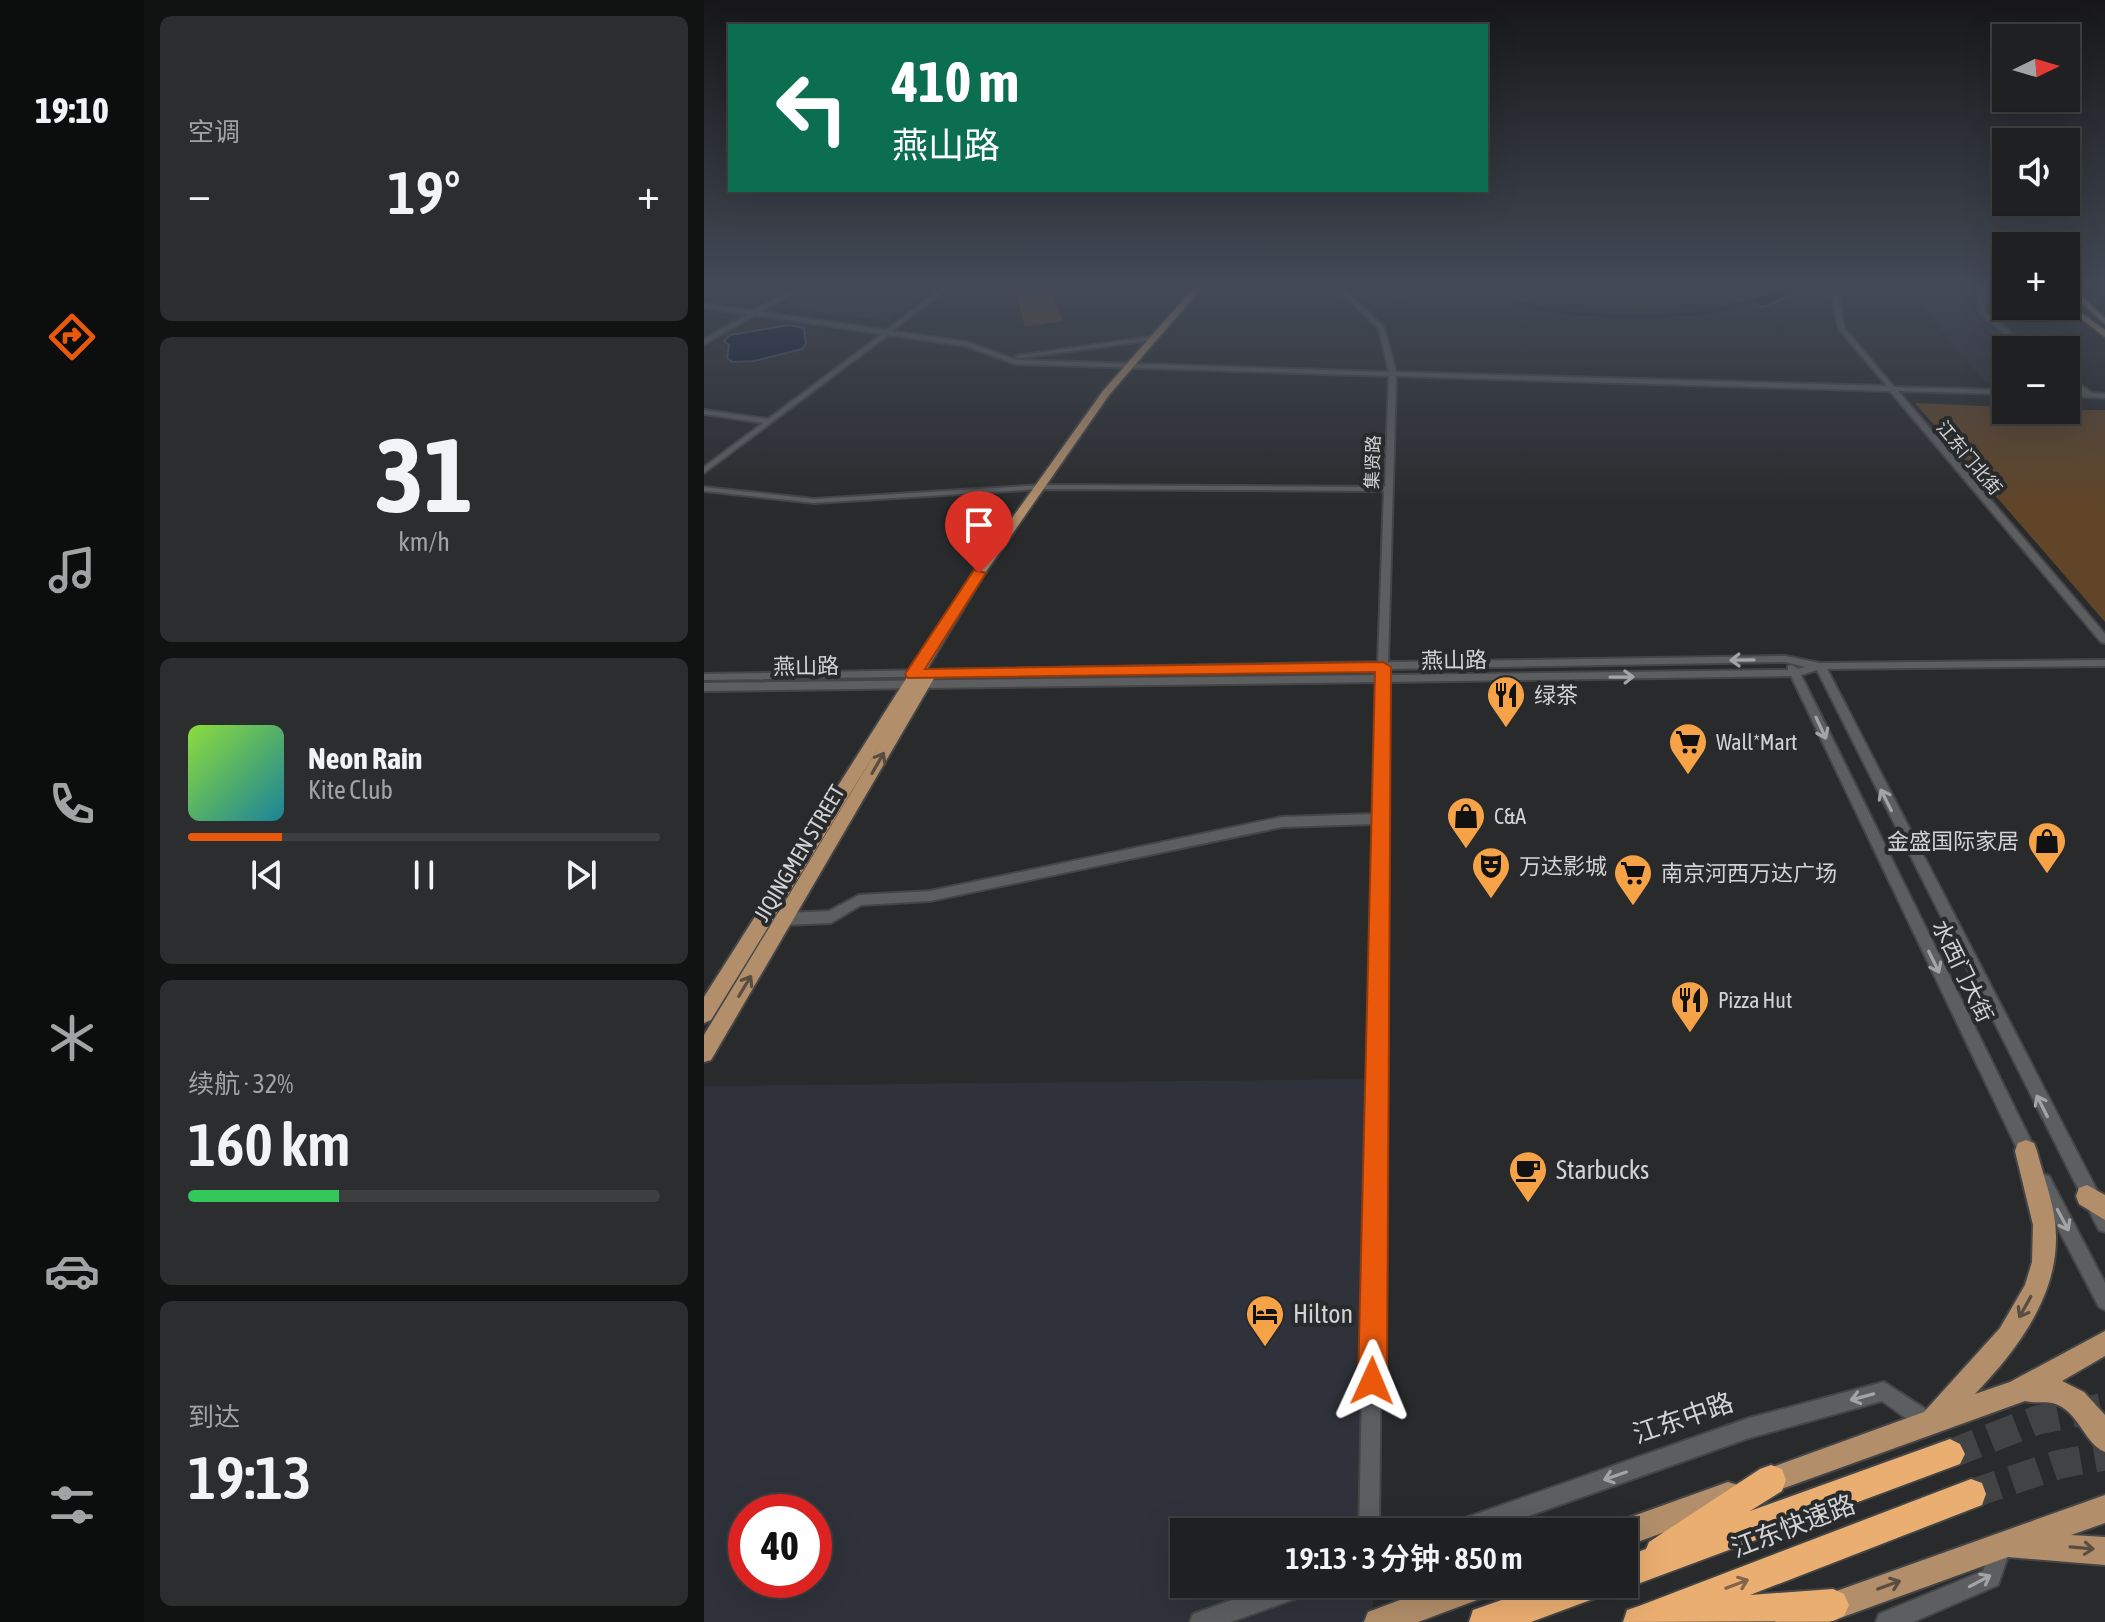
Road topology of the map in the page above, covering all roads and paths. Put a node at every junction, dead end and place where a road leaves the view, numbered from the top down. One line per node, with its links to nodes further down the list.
1 (849, 360): 15 (street)
2 (1008, 360): 6 (street)
3 (1133, 360): 6 (main road)
4 (1390, 360): 7 (street, 集贤路)
5 (1867, 360): 8 (street, 江东门北街)
6 (1128, 366): 7 (street); 17 (main road)
7 (1393, 373): 8 (street); 19 (street, 集贤路)
8 (1890, 388): 10 (street); 20 (street, 江东门北街)
9 (2080, 388): 12 (street)
10 (1992, 392)
11 (2080, 395): 12 (street)
12 (2090, 395): 13 (street)
13 (2105, 396)
14 (704, 412): 15 (street)
15 (767, 421): 16 (street)
16 (704, 471)
17 (1041, 487): 18 (street); 19 (street); 28 (main road)
18 (704, 489)
19 (1387, 489): 26 (street, 集贤路)
20 (2105, 640)
21 (1785, 659): 23 (street, 燕山路, one-way to 23); 24 (street, 燕山路); 25 (street, 水西门大街)
22 (2105, 663): 24 (street, 燕山路)
23 (1477, 665): 26 (street, 燕山路); 29 (street)
24 (1820, 666): 25 (street, 燕山路); 37 (street, 水西门大街, one-way to 24)
25 (1796, 673): 29 (street, 燕山路, one-way to 25); 36 (street, 水西门大街, one-way to 36)
26 (1383, 674): 28 (street, 燕山路); 29 (street, 燕山路); 31 (street, 集贤路)
27 (704, 677): 28 (street, 燕山路)
28 (919, 679): 30 (street, 燕山路); 32 (main road, JIQINGMEN STREET, one-way to 28); 33 (main road, JIQINGMEN STREET)
29 (1478, 679)
30 (704, 687)
31 (1379, 819): 32 (street); 48 (street, 集贤路)
32 (786, 919): 33 (street); 35 (main road, JIQINGMEN STREET, one-way to 32)
33 (762, 920): 34 (main road, JIQINGMEN STREET)
34 (704, 1014)
35 (704, 1053)
36 (2026, 1151): 39 (street, 水西门大街, one-way to 39); 42 (main road, one-way to 42)
37 (2096, 1202): 38 (street, 水西门大街)
38 (2105, 1224)
39 (2105, 1301)
40 (2105, 1343): 41 (main road)
41 (2016, 1392): 42 (main road); 43 (main road)
42 (1929, 1423): 45 (main road); 49 (street, 江东中路, one-way to 49)
43 (2105, 1439)
44 (1950, 1454): 54 (highway, 江东快速路)
45 (1771, 1480): 50 (main road); 53 (highway)
46 (1971, 1494): 59 (highway, 江东快速路, one-way to 46)
47 (2101, 1507): 51 (main road)
48 (1369, 1518)
49 (1494, 1518)
50 (1638, 1528)
51 (2002, 1545): 52 (main road, one-way to 52); 58 (main road, one-way to 51); 64 (street, one-way to 51)
52 (2105, 1551)
53 (1638, 1565)
54 (1638, 1568)
55 (1267, 1598): 60 (street)
56 (1444, 1598): 61 (main road)
57 (1553, 1598): 62 (highway)
58 (1833, 1605): 59 (highway); 63 (main road)
59 (1643, 1620)
60 (1201, 1622)
61 (1378, 1622)
62 (1485, 1622)
63 (1789, 1622)
64 (1887, 1622)

